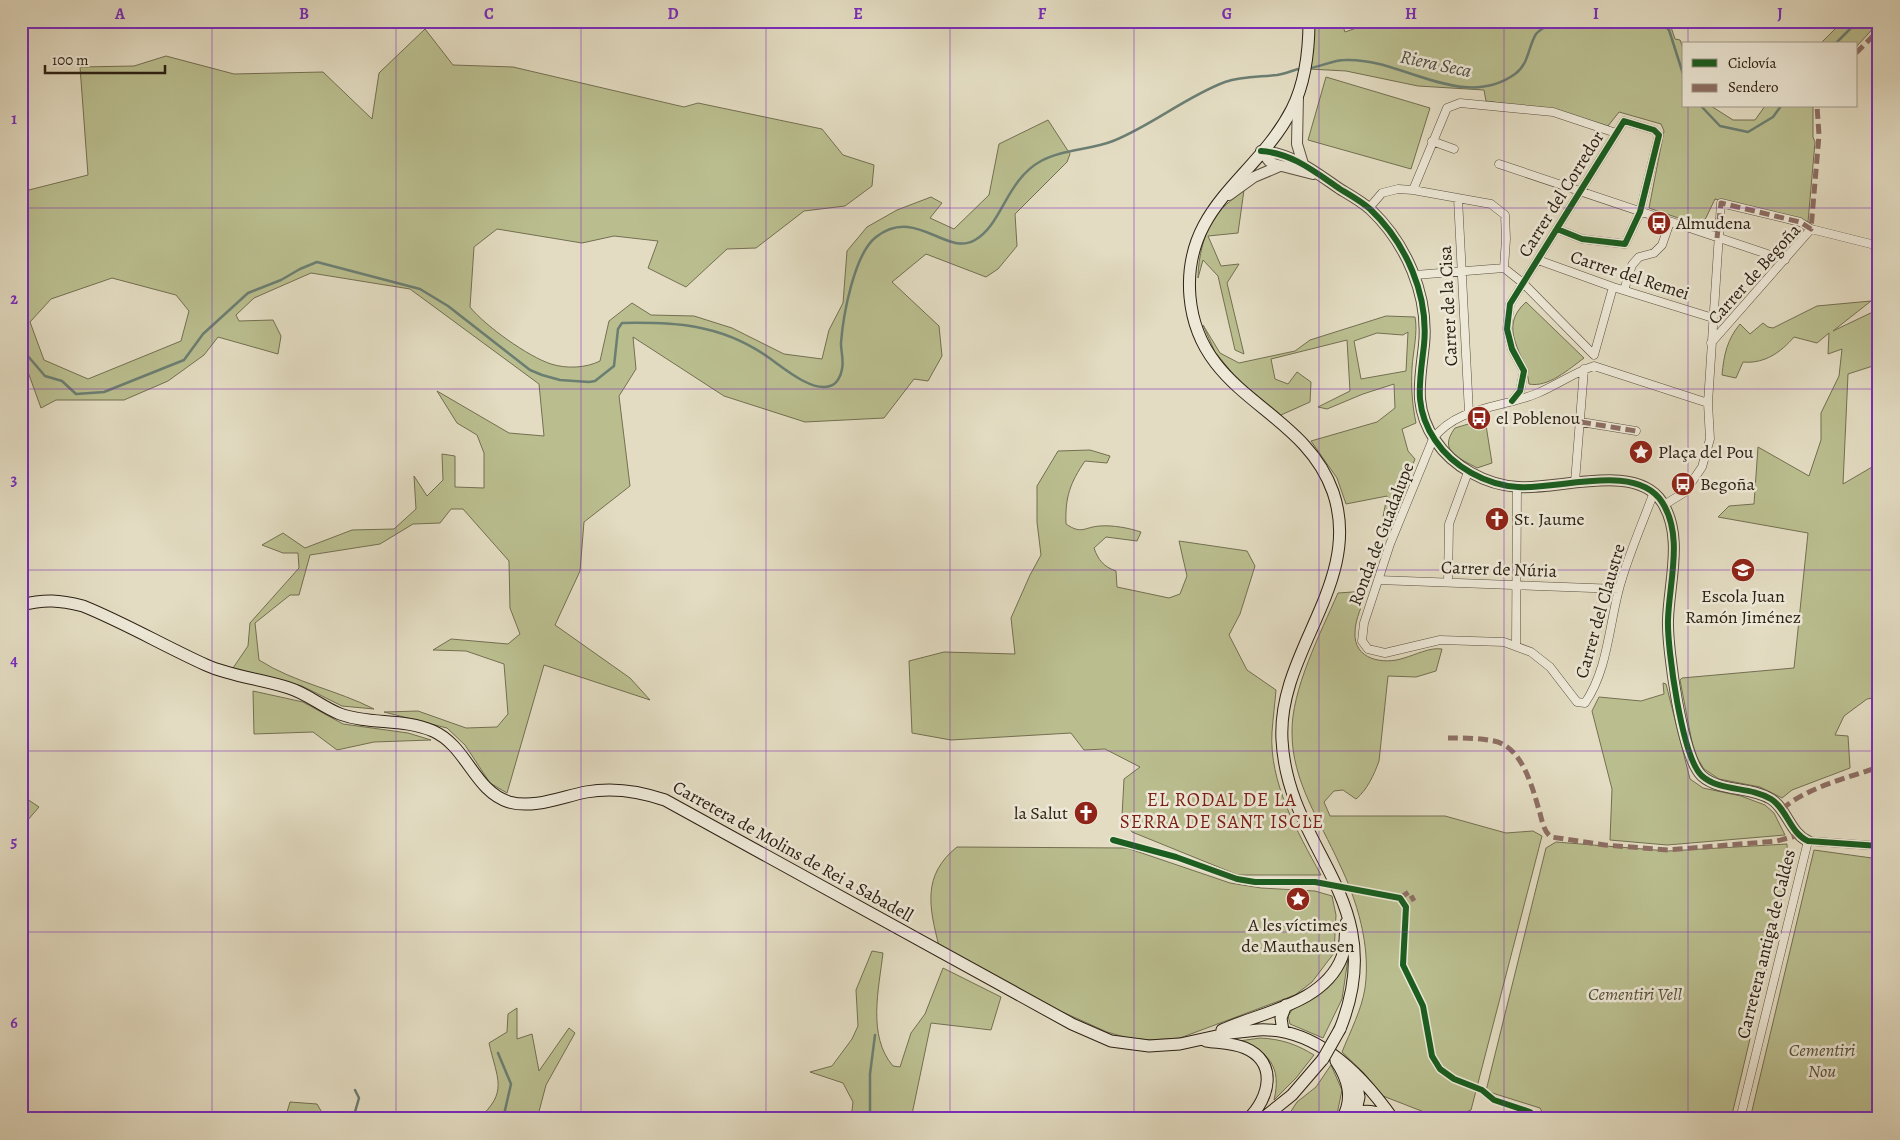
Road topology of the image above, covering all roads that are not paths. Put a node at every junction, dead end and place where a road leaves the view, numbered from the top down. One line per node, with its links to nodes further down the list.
1 (1309, 21): 2 (main road)
2 (1298, 95): 6 (main road); 7 (street)
3 (1616, 133): 4 (street); 12 (street, Carrer del Corredor); 16 (street, Carrer del Corredor)
4 (1432, 141): 5 (street); 11 (street)
5 (1454, 149)
6 (1261, 151): 7 (street); 9 (street); 14 (main road)
7 (1303, 164): 10 (street)
8 (1499, 164): 12 (street)
9 (1280, 166): 10 (street); 14 (street)
10 (1317, 174): 15 (street)
11 (1414, 190): 13 (street); 15 (street)
12 (1579, 191): 16 (street); 18 (street, Carrer del Corredor)
13 (1458, 198): 24 (street); 25 (street, Carrer de la Cisa)
14 (1214, 207): 52 (main road)
15 (1368, 208): 26 (street)
16 (1640, 212): 17 (street); 18 (street)
17 (1670, 222): 20 (street); 29 (street)
18 (1556, 229): 22 (street, Carrer del Corredor)
19 (1811, 229): 20 (street, Carrer de Begoña); 21 (street, Carrer de Begoña); 23 (street, Carrer de Begoña)
20 (1717, 238): 23 (street); 30 (street, Carrer de Begoña)
21 (1879, 246)
22 (1538, 260): 27 (street, Carrer del Corredor); 28 (street, Carrer del Remei)
23 (1785, 260): 31 (street, Carrer de Begoña)
24 (1504, 268): 25 (street); 27 (street)
25 (1462, 271): 26 (street); 35 (street, Carrer de la Cisa)
26 (1415, 275): 38 (street)
27 (1524, 284): 28 (street); 33 (street, Carrer del Corredor)
28 (1612, 287): 29 (street, Carrer del Remei)
29 (1624, 290): 30 (street, Carrer del Remei)
30 (1713, 318): 31 (street, Carrer de Begoña)
31 (1711, 343): 34 (street, Carrer de Begoña)
32 (1584, 369): 33 (street); 34 (street); 36 (street)
33 (1512, 401): 35 (street)
34 (1708, 403): 43 (street, Carrer de Begoña)
35 (1469, 413): 38 (street)
36 (1580, 422): 37 (street); 40 (street)
37 (1636, 431)
38 (1433, 439): 39 (street); 44 (street, Ronda de Guadalupe)
39 (1468, 472): 41 (street); 45 (street)
40 (1574, 482): 41 (street); 42 (street)
41 (1517, 487): 46 (street)
42 (1654, 492): 43 (street, Carretera antiga de Caldes); 47 (street, Carrer del Claustre)
43 (1664, 505): 50 (street, Carretera antiga de Caldes)
44 (1378, 580): 45 (street, Carrer de Núria); 49 (street, Ronda de Guadalupe)
45 (1448, 582): 46 (street, Carrer de Núria)
46 (1516, 585): 47 (street, Carrer de Núria); 49 (street)
47 (1619, 589): 49 (street, Carrer del Claustre)
48 (21, 605): 55 (main road, Carretera de Molins de Rei a Sabadell)
49 (1516, 646)
50 (1808, 840): 51 (street); 65 (street, Carretera antiga de Caldes)
51 (1879, 846)
52 (1347, 909): 53 (main road); 56 (main road, bridge)
53 (1286, 1005): 54 (main road); 55 (main road)
54 (1283, 1031): 55 (main road, Carretera de Molins de Rei a Sabadell); 56 (main road, Carretera de Molins de Rei a Sabadell)
55 (1201, 1040): 60 (main road)
56 (1328, 1057): 57 (main road); 58 (main road)
57 (1350, 1077): 59 (main road); 63 (main road); 64 (main road)
58 (1284, 1102): 61 (main road); 62 (main road)
59 (1356, 1117): 64 (main road)
60 (1248, 1119)
61 (1262, 1119)
62 (1278, 1119)
63 (1342, 1119)
64 (1392, 1119)
65 (1740, 1119)

